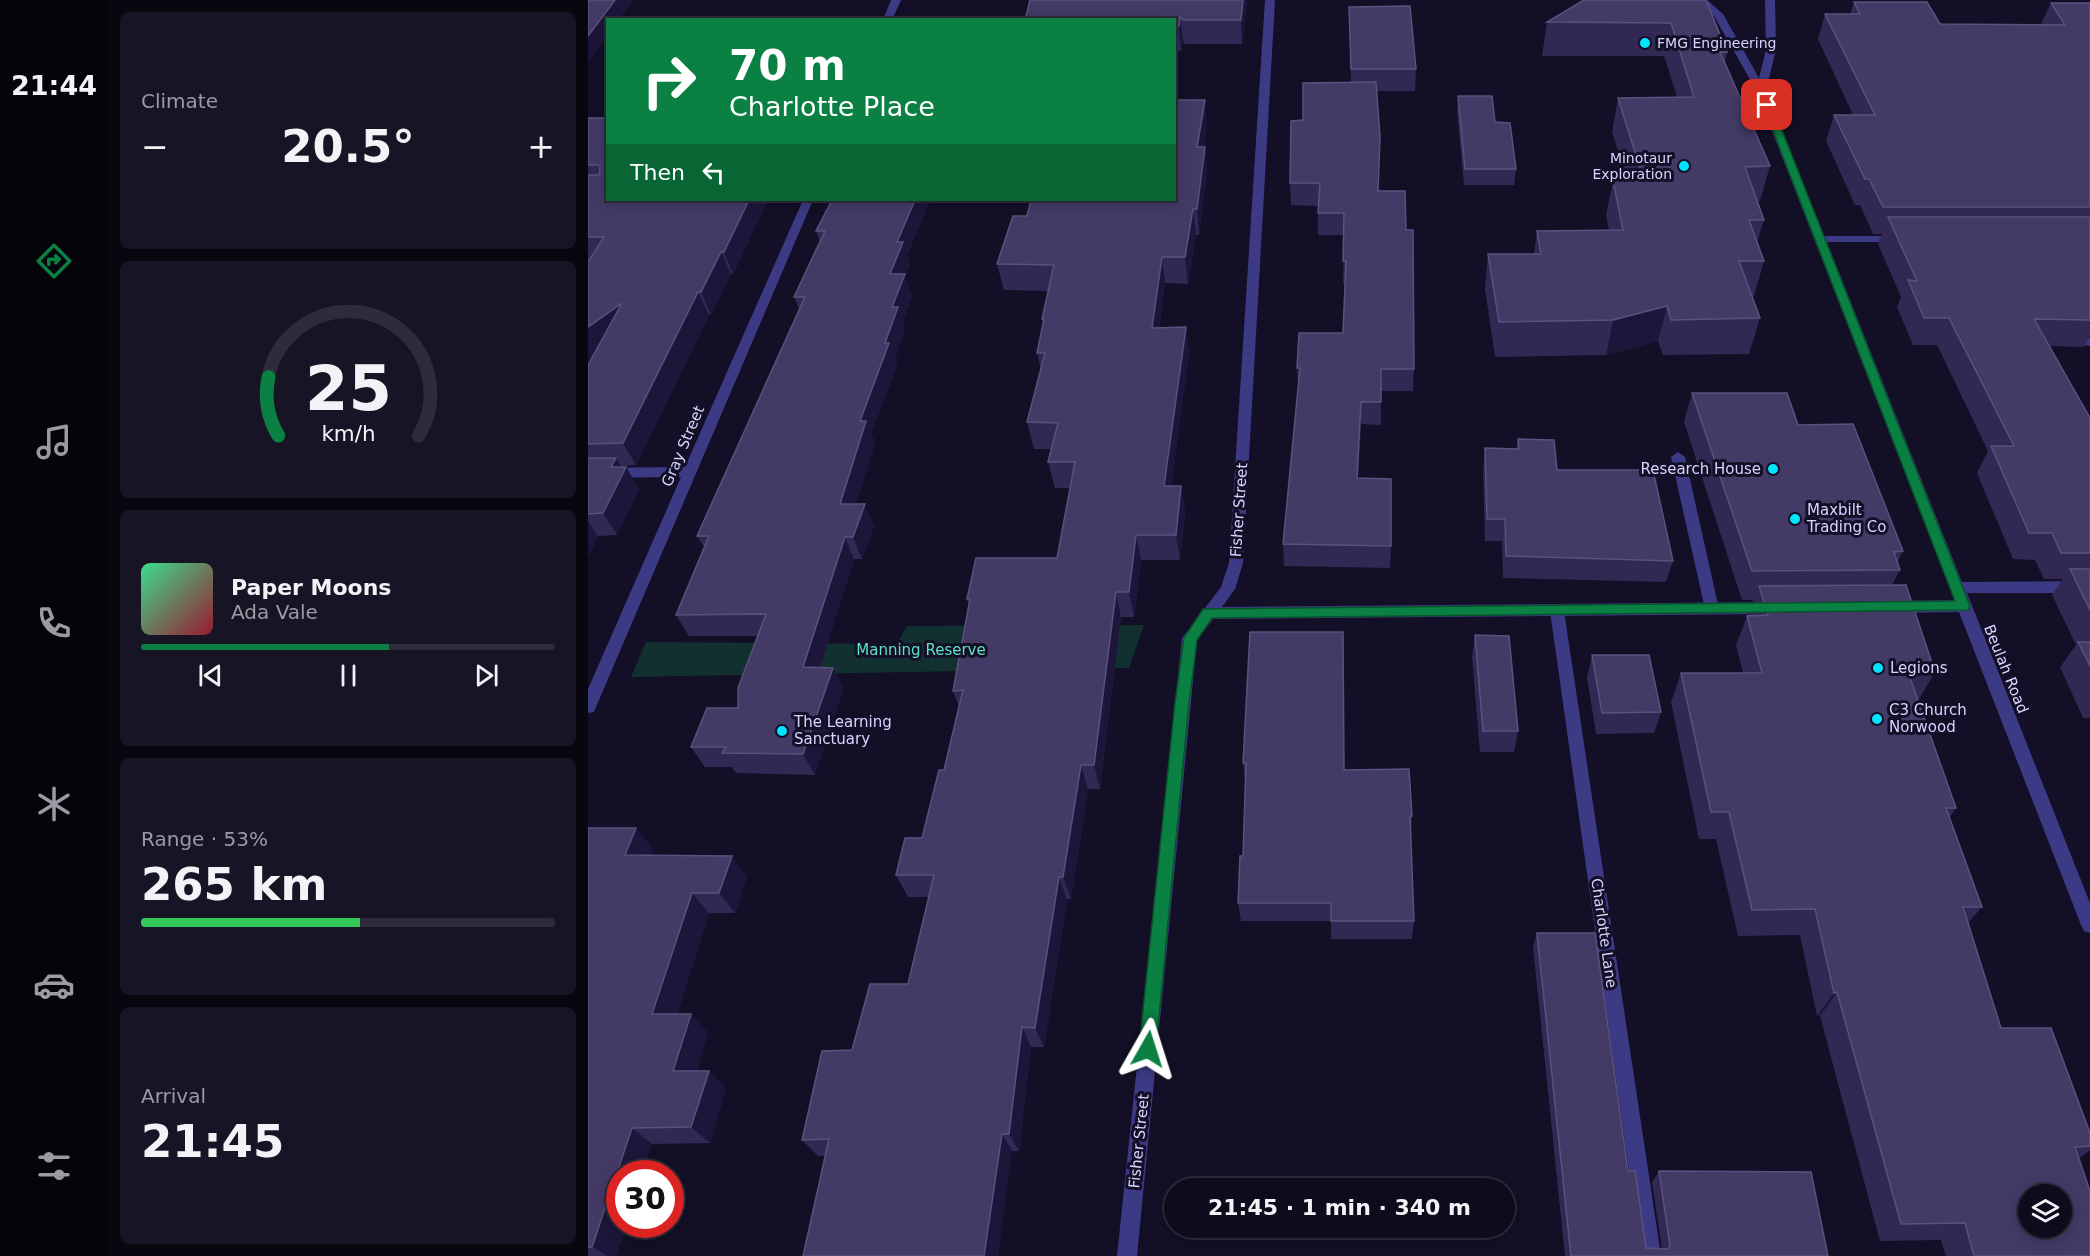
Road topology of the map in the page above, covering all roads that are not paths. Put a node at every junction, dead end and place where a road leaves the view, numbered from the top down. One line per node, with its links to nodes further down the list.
1 (896, 0): 5 (street)
2 (1270, 0): 20 (street, Fisher Street)
3 (1702, 0): 6 (street, Beulah Road)
4 (1770, 0): 6 (street)
5 (888, 18)
6 (1761, 90): 9 (street, Beulah Road)
7 (808, 201): 11 (street, Gray Street)
8 (1906, 239): 9 (street)
9 (1821, 240): 14 (street, Beulah Road)
10 (1678, 457): 18 (street)
11 (690, 472): 12 (street); 21 (street, Gray Street)
12 (588, 473)
13 (2090, 587): 14 (street)
14 (1956, 588): 15 (street, Beulah Road)
15 (1963, 606): 16 (street); 22 (street, Beulah Road)
16 (1883, 607)
17 (1781, 608): 18 (street)
18 (1712, 609): 19 (street)
19 (1557, 611): 20 (street); 24 (street, Charlotte Lane)
20 (1208, 613): 23 (street, Fisher Street)
21 (588, 707)
22 (2090, 925)
23 (1127, 1256)
24 (1651, 1256)

